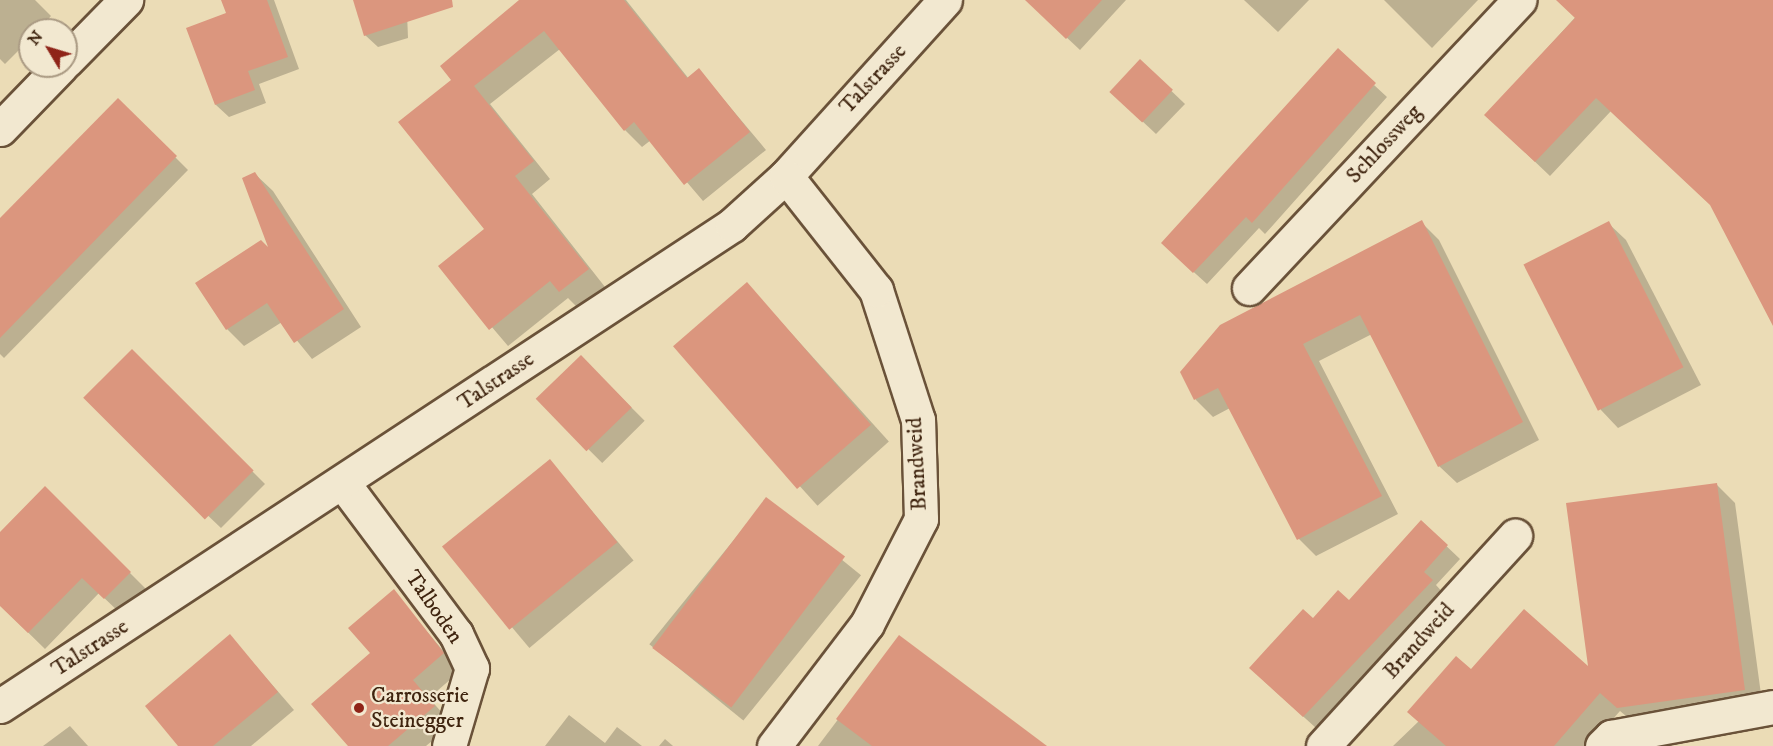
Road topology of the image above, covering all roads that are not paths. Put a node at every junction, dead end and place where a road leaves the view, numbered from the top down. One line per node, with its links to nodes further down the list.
1 (126, 0): 4 (street)
2 (945, 0): 7 (street, Talstrasse)
3 (1519, 0): 8 (street, Schlossweg)
4 (78, 49)
5 (49, 78): 6 (street)
6 (0, 129)
7 (786, 176): 9 (street, Talstrasse); 14 (street, Brandweid)
8 (1249, 288)
9 (343, 483): 11 (street, Talstrasse); 13 (street, Talboden)
10 (1515, 536): 15 (street, Brandweid)
11 (0, 706)
12 (1773, 707): 16 (street)
13 (449, 746)
14 (774, 746)
15 (1323, 746)
16 (1602, 746)

